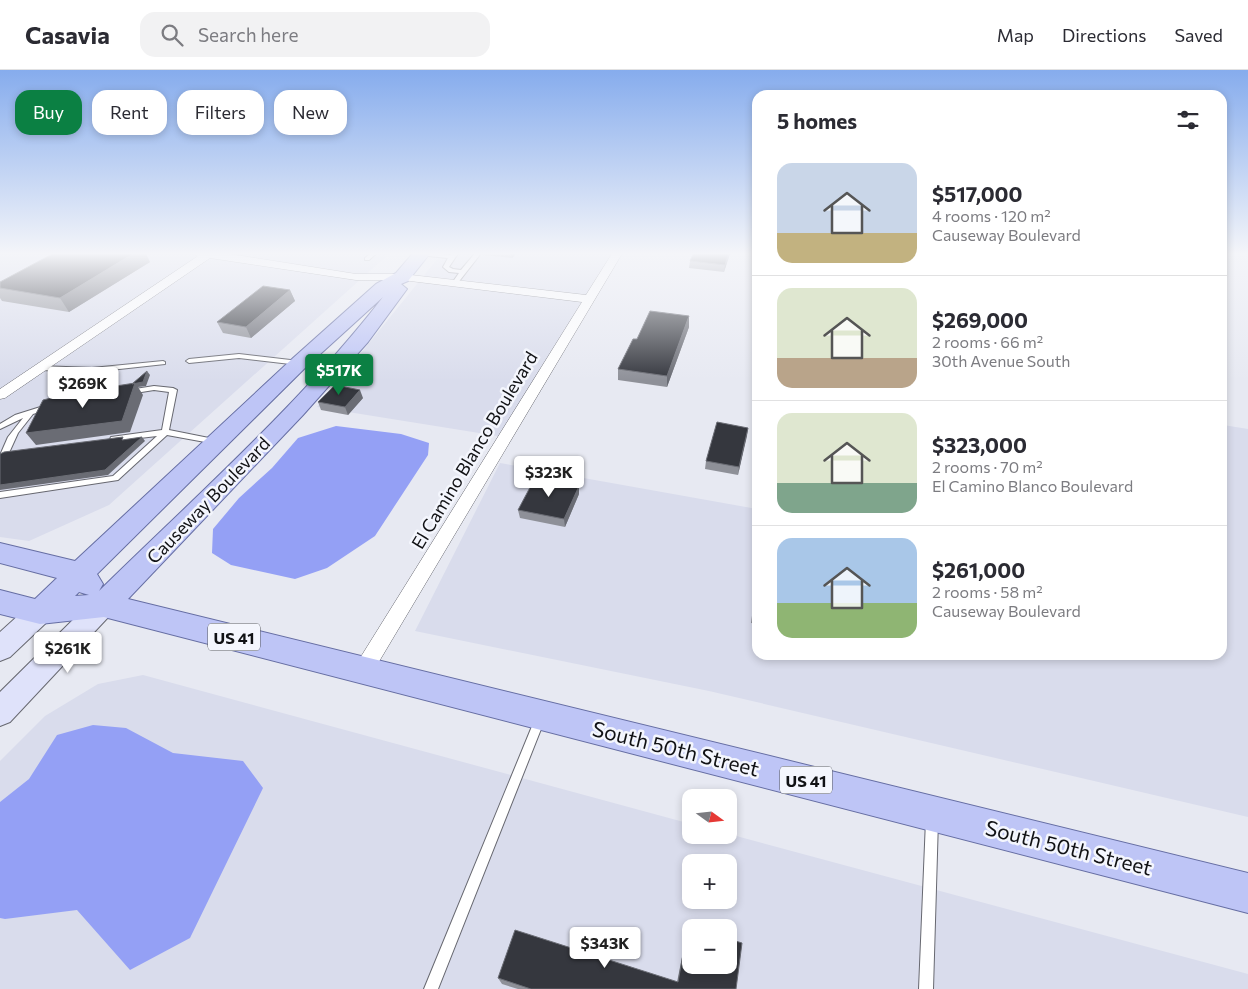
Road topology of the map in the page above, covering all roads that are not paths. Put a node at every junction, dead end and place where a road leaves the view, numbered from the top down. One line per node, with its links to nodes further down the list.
1 (149, 295): 10 (street)
2 (374, 295): 9 (main road, Causeway Boulevard)
3 (393, 295): 25 (main road, Causeway Boulevard)
4 (555, 295): 6 (street)
5 (592, 295): 6 (street, El Camino Blanco Boulevard)
6 (589, 299): 28 (street, El Camino Blanco Boulevard)
7 (189, 361): 9 (lane)
8 (164, 363): 10 (lane)
9 (299, 363): 18 (main road, Causeway Boulevard)
10 (40, 368): 12 (street)
11 (125, 393): 16 (lane)
12 (0, 395)
13 (57, 404): 14 (lane)
14 (36, 410): 15 (lane); 20 (lane)
15 (0, 427)
16 (165, 432): 17 (lane); 18 (lane); 21 (lane)
17 (108, 439)
18 (216, 442): 23 (main road, Causeway Boulevard)
19 (14, 452): 20 (lane)
20 (2, 454)
21 (0, 495)
22 (0, 553): 23 (main road)
23 (80, 573): 25 (main road); 26 (main road, Causeway Boulevard)
24 (0, 602): 26 (main road, South 50th Street / US 41)
25 (104, 605): 26 (main road, South 50th Street / US 41); 28 (main road, South 50th Street / US 41); 29 (main road, Causeway Boulevard)
26 (40, 612): 27 (main road, Causeway Boulevard)
27 (0, 649)
28 (364, 670): 30 (main road, South 50th Street / US 41)
29 (0, 712)
30 (542, 714): 31 (main road, South 50th Street / US 41); 33 (lane)
31 (932, 812): 32 (main road, South 50th Street / US 41); 34 (lane)
32 (1248, 892)
33 (431, 989)
34 (926, 989)

